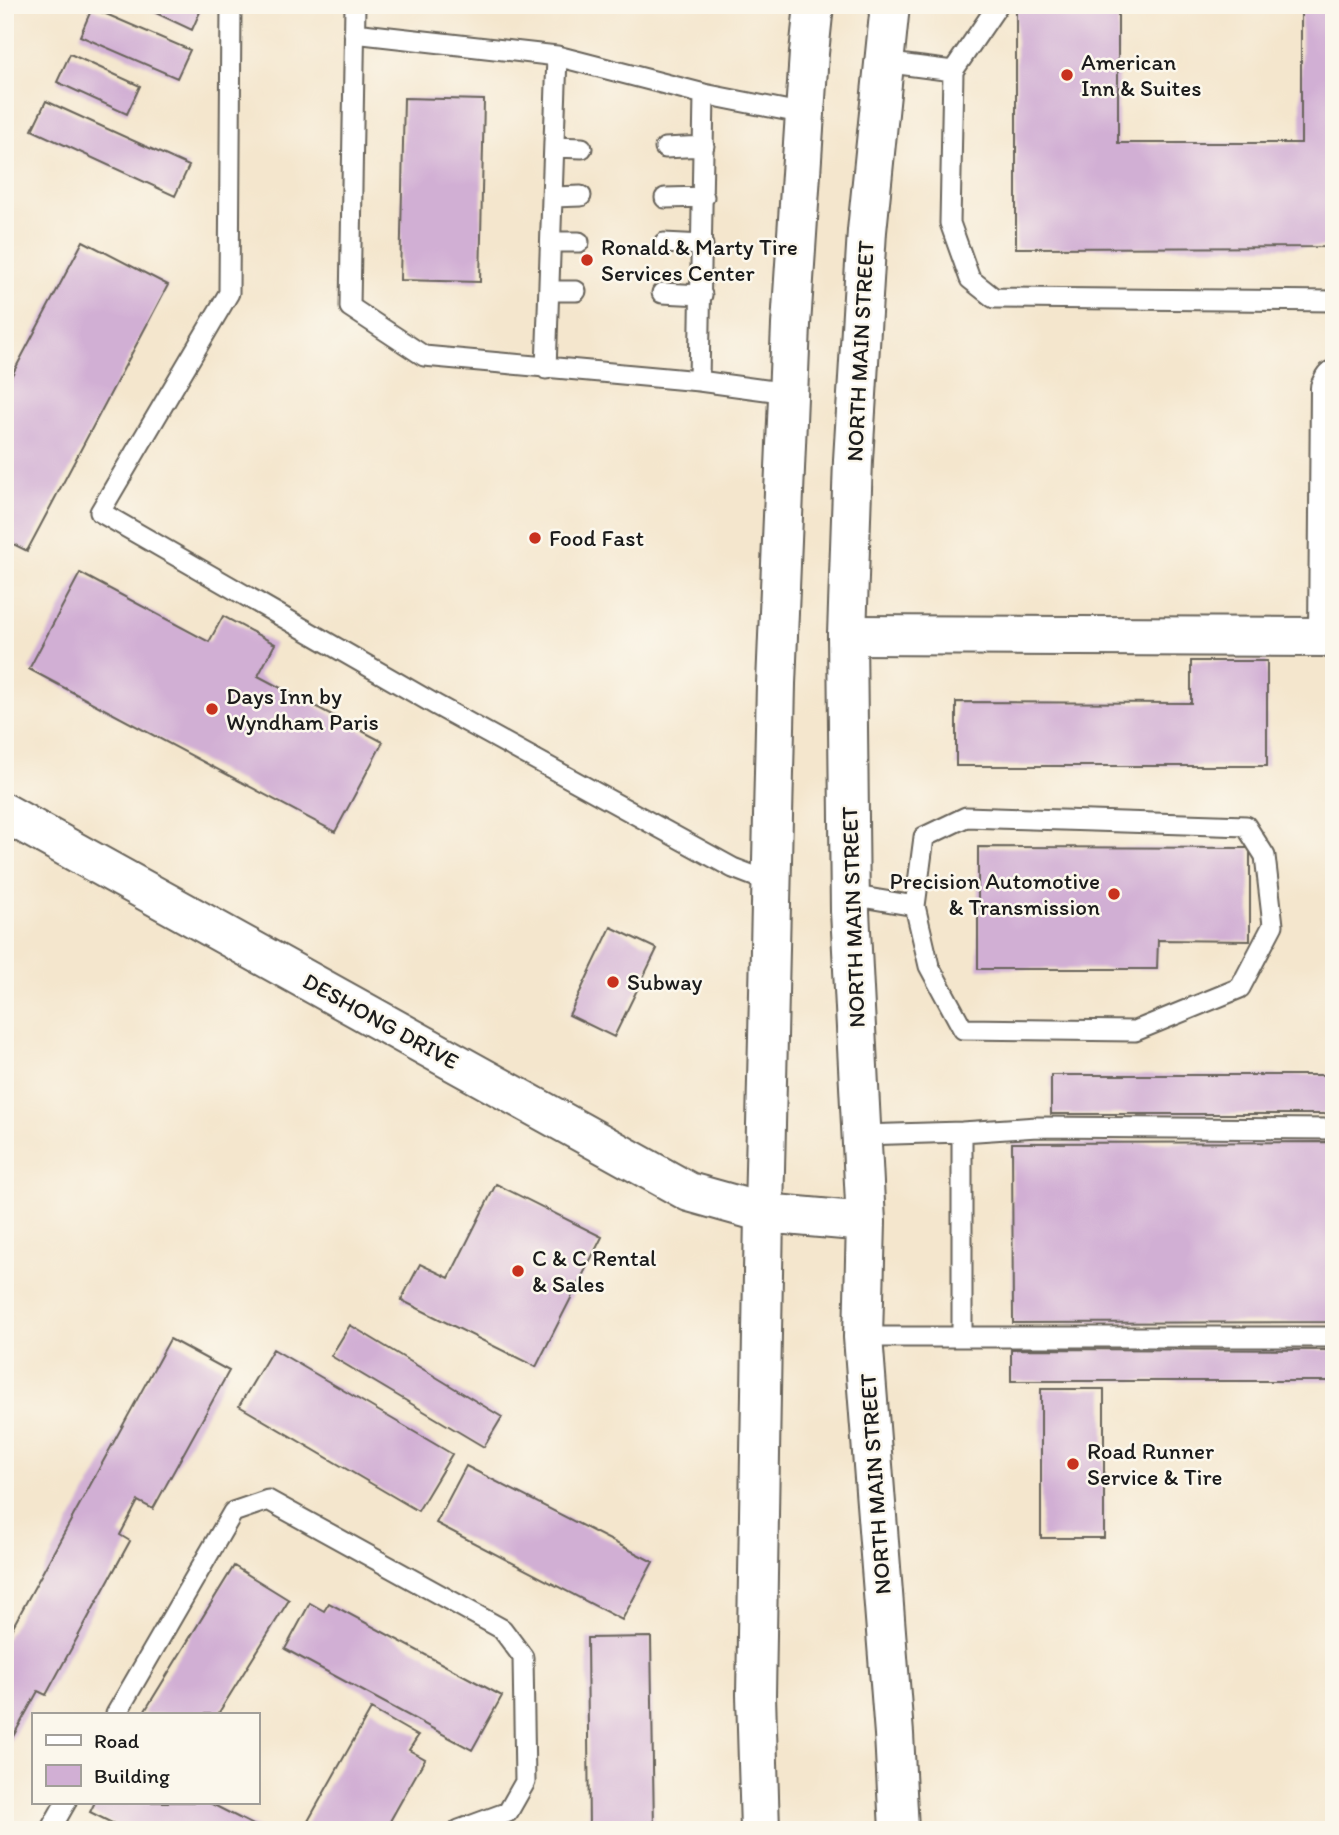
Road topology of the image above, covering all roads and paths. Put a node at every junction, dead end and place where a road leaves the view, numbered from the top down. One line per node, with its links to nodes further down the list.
1 (231, 5): 35 (lane)
2 (355, 5): 6 (lane)
3 (998, 5): 8 (lane)
4 (808, 16): 10 (main road)
5 (890, 24): 8 (lane); 32 (main road, NORTH MAIN STREET)
6 (354, 33): 7 (lane); 28 (lane)
7 (557, 56): 9 (lane); 12 (lane)
8 (953, 71): 27 (lane)
9 (704, 94): 10 (lane); 11 (lane)
10 (805, 114): 31 (main road)
11 (704, 146): 14 (lane); 17 (lane)
12 (554, 147): 13 (lane); 16 (lane)
13 (582, 148)
14 (665, 148)
15 (580, 196): 16 (lane)
16 (553, 197): 19 (lane)
17 (704, 197): 18 (lane); 22 (lane)
18 (665, 198)
19 (552, 242): 20 (lane); 23 (lane)
20 (579, 242)
21 (664, 243): 22 (lane)
22 (703, 245): 26 (lane)
23 (550, 291): 24 (lane); 28 (lane)
24 (576, 291)
25 (663, 293): 26 (lane)
26 (702, 295): 30 (lane)
27 (1334, 301)
28 (546, 369): 30 (lane)
29 (1334, 380): 33 (main road)
30 (699, 381): 31 (lane)
31 (788, 393): 35 (main road)
32 (847, 635): 33 (main road); 36 (main road, NORTH MAIN STREET)
33 (1331, 637)
34 (5, 813): 41 (main road, DESHONG DRIVE)
35 (772, 883): 41 (main road)
36 (850, 895): 37 (lane); 40 (main road, NORTH MAIN STREET)
37 (915, 906): 37 (lane)
38 (1334, 1129): 39 (lane)
39 (962, 1132): 40 (lane); 44 (lane)
40 (861, 1135): 42 (main road, NORTH MAIN STREET)
41 (764, 1213): 42 (main road, DESHONG DRIVE); 50 (main road)
42 (866, 1222): 43 (main road, NORTH MAIN STREET)
43 (863, 1336): 44 (lane); 51 (main road, NORTH MAIN STREET)
44 (962, 1336): 45 (lane)
45 (1334, 1338)
46 (117, 1713): 49 (lane)
47 (65, 1804): 48 (lane)
48 (50, 1830)
49 (459, 1830)
50 (760, 1830)
51 (899, 1830)

